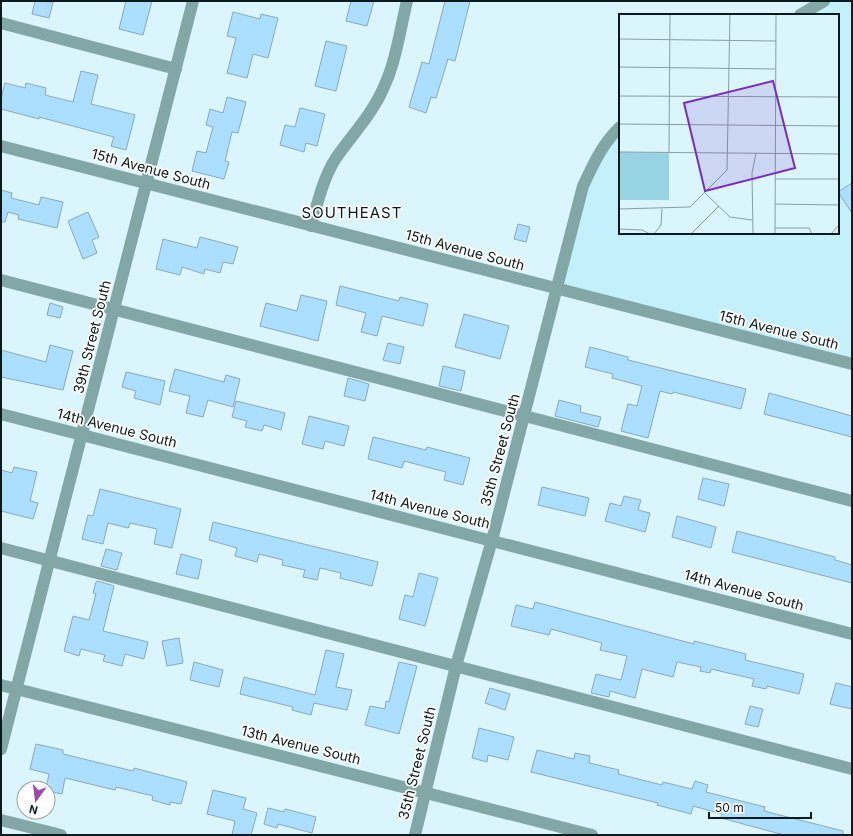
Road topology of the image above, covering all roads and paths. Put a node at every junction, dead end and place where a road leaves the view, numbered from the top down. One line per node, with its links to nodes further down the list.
1 (193, 1): 6 (street, 39th Street South)
2 (407, 1): 10 (street)
3 (824, 1): 4 (street)
4 (802, 14)
5 (1, 24): 6 (street)
6 (176, 69): 9 (street, 39th Street South)
7 (619, 128): 12 (street, 35th Street South)
8 (1, 146): 9 (street, 15th Avenue South)
9 (146, 184): 10 (street, 15th Avenue South); 13 (street, 39th Street South)
10 (310, 226): 12 (street, 15th Avenue South)
11 (1, 280): 13 (street)
12 (557, 290): 14 (street, 15th Avenue South); 16 (street, 35th Street South)
13 (114, 309): 16 (street); 17 (street, 39th Street South)
14 (852, 364)
15 (1, 414): 17 (street, 14th Avenue South)
16 (524, 416): 18 (street); 19 (street, 35th Street South)
17 (82, 435): 19 (street, 14th Avenue South); 21 (street, 39th Street South)
18 (852, 501)
19 (492, 540): 22 (street, 14th Avenue South); 23 (street, 35th Street South)
20 (1, 548): 21 (street)
21 (50, 561): 23 (street); 25 (street, 39th Street South)
22 (852, 634)
23 (456, 666): 27 (street); 28 (street, 35th Street South)
24 (1, 685): 25 (street, 13th Avenue South)
25 (16, 689): 26 (street, 39th Street South); 28 (street, 13th Avenue South)
26 (1, 749)
27 (852, 769)
28 (426, 791): 31 (street, 35th Street South); 32 (street, 13th Avenue South)
29 (1, 820): 30 (street)
30 (61, 835)
31 (415, 835)
32 (592, 835)

